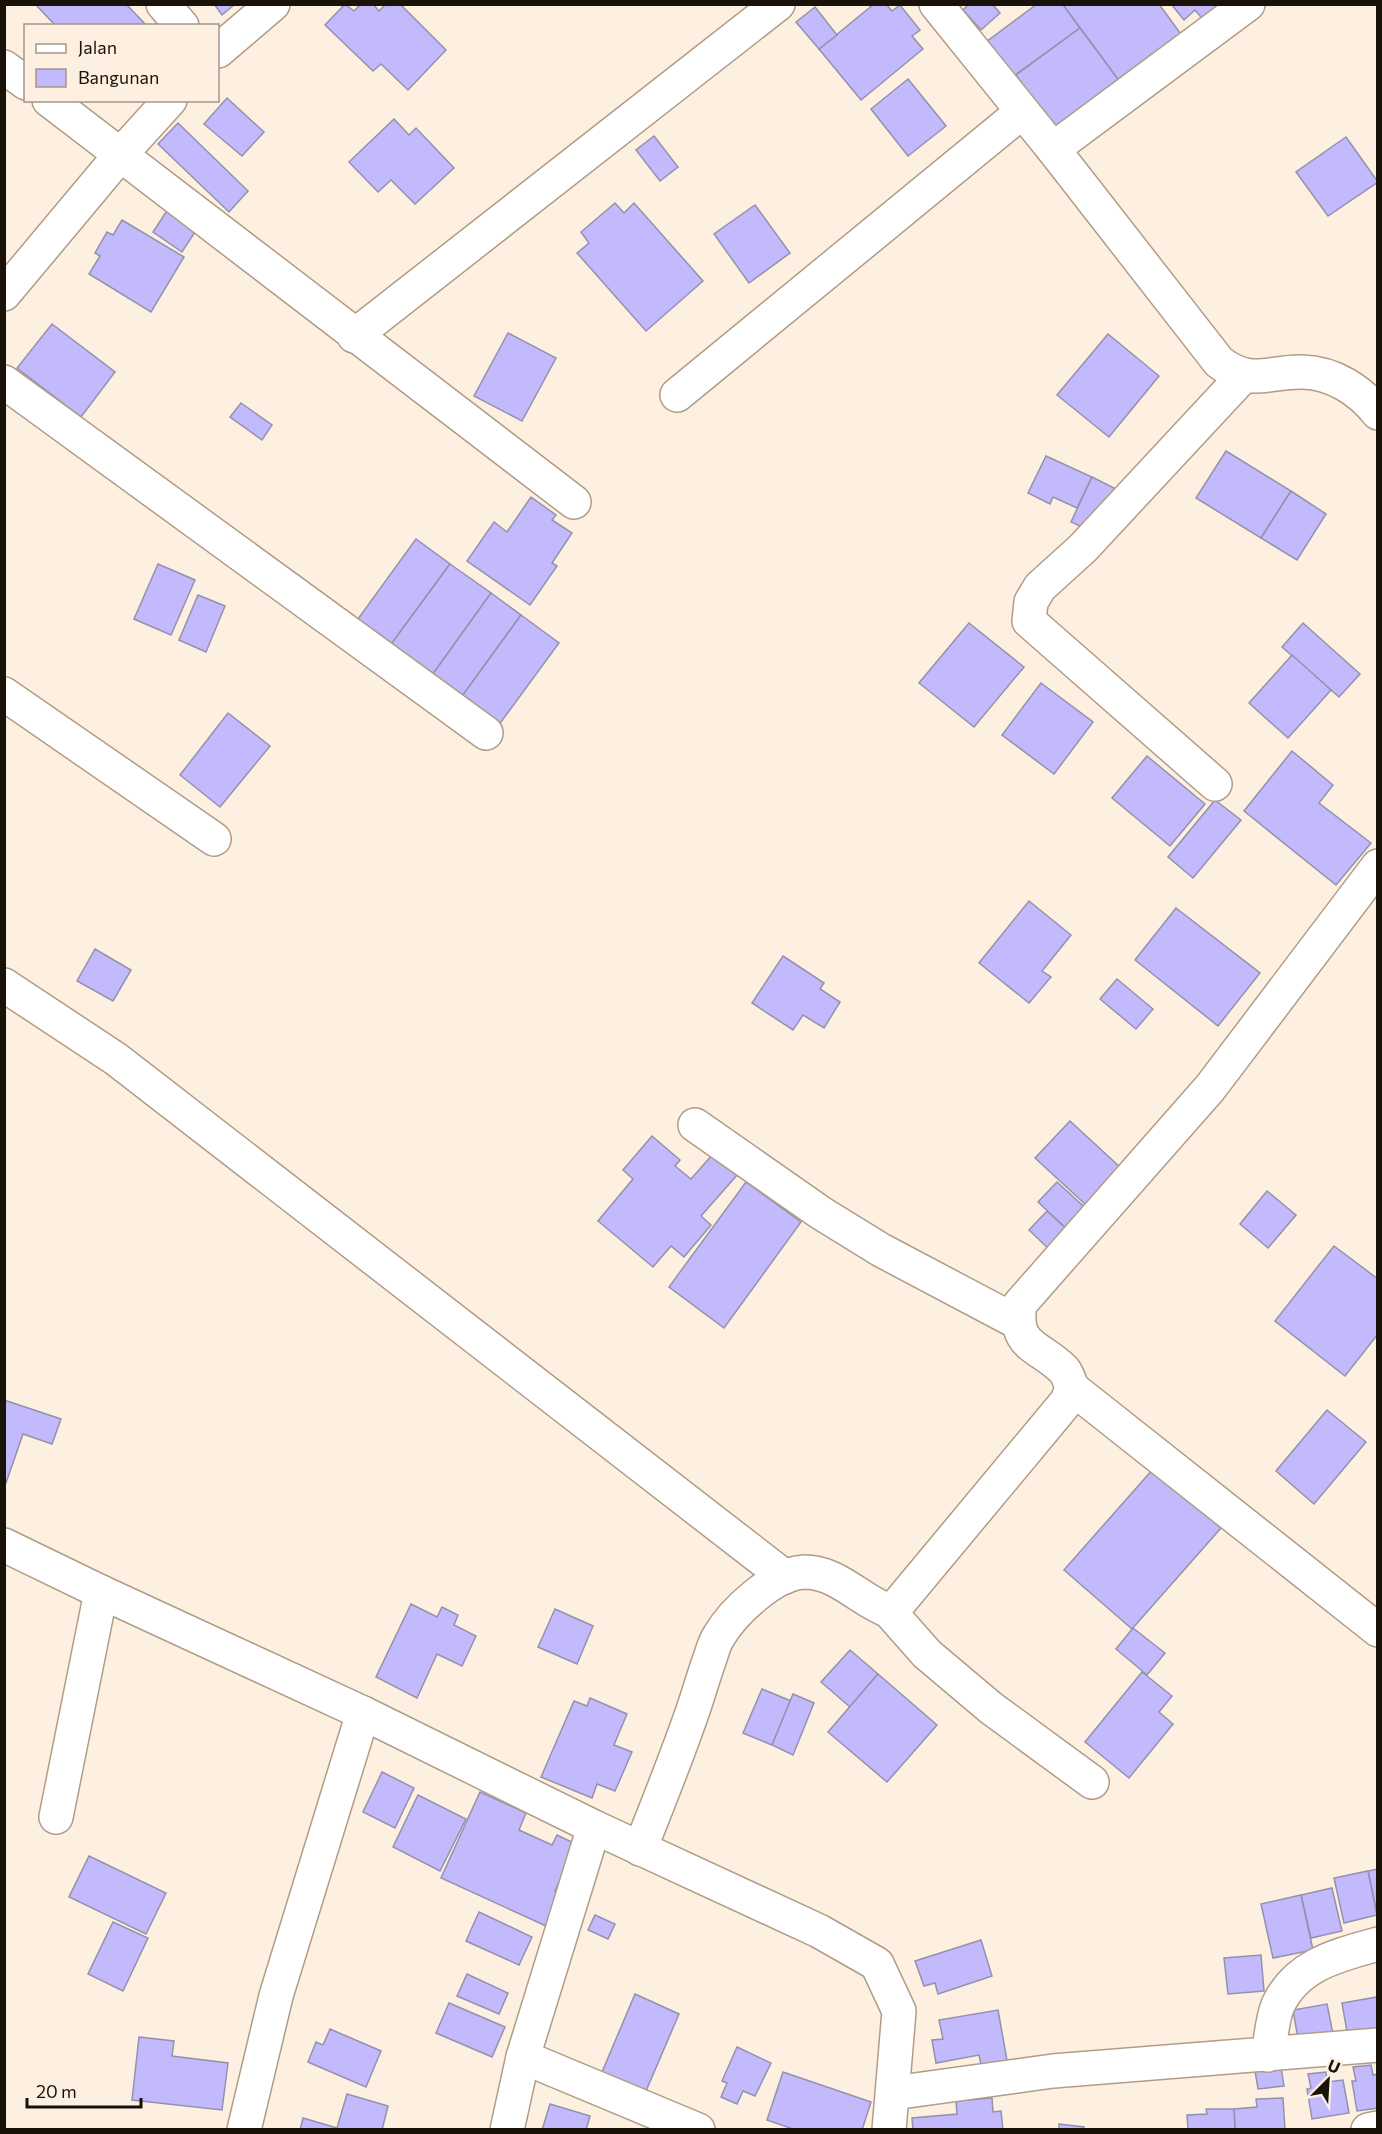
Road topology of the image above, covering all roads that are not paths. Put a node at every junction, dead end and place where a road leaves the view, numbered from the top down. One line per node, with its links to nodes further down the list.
1 (163, 4): 6 (street)
2 (273, 4): 7 (street)
3 (778, 4): 16 (street)
4 (936, 4): 12 (street)
5 (1248, 4): 13 (street)
6 (180, 24)
7 (219, 50)
8 (4, 67): 9 (street)
9 (24, 82)
10 (52, 102): 14 (street)
11 (168, 102): 14 (street)
12 (1022, 112): 13 (street); 19 (street)
13 (1053, 149): 17 (street)
14 (121, 154): 15 (street); 16 (street)
15 (4, 294)
16 (354, 336): 21 (street)
17 (1244, 375): 20 (street); 24 (street)
18 (4, 382): 23 (street)
19 (677, 395)
20 (1377, 413)
21 (574, 502)
22 (4, 694): 25 (street)
23 (486, 733)
24 (1215, 784)
25 (214, 839)
26 (1377, 866): 29 (street)
27 (4, 985): 32 (street)
28 (695, 1125): 29 (street)
29 (1017, 1322): 30 (street)
30 (1072, 1388): 34 (street); 35 (street)
31 (4, 1545): 33 (street)
32 (785, 1577): 34 (street); 40 (street)
33 (101, 1593): 36 (street); 38 (street)
34 (889, 1611): 37 (street)
35 (1377, 1630)
36 (363, 1713): 39 (street); 47 (street)
37 (1092, 1782)
38 (57, 1817)
39 (594, 1827): 40 (street); 44 (street)
40 (640, 1849): 45 (street)
41 (1377, 1944): 43 (street)
42 (1377, 2045): 43 (street)
43 (1268, 2055): 45 (street)
44 (523, 2057): 48 (street); 49 (street)
45 (893, 2093): 50 (street)
46 (1377, 2128): 51 (street)
47 (244, 2130)
48 (507, 2130)
49 (699, 2130)
50 (889, 2130)
51 (1368, 2130)

